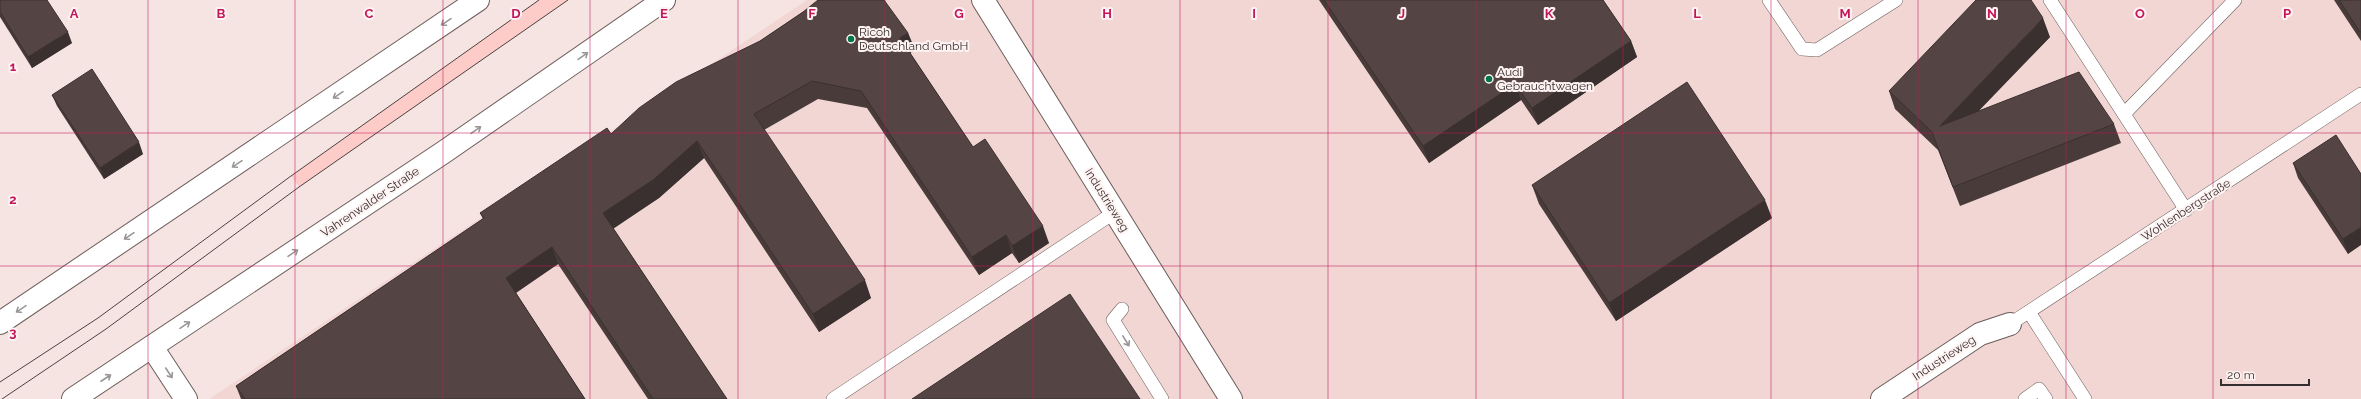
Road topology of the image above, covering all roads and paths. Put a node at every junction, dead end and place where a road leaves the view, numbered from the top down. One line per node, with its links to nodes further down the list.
1 (478, 0): 14 (main road, one-way to 14)
2 (664, 0): 16 (main road, Vahrenwalder Straße, one-way to 2)
3 (983, 0): 11 (main road, Industrieweg)
4 (1769, 0): 5 (lane)
5 (1896, 0)
6 (2050, 0): 9 (lane)
7 (2235, 0): 9 (lane)
8 (2361, 94): 10 (lane, Wohlenbergstraße)
9 (2124, 114): 10 (lane)
10 (2186, 210): 13 (lane, Wohlenbergstraße)
11 (1115, 212): 19 (lane); 21 (main road, Industrieweg)
12 (1122, 310): 20 (lane, one-way to 20)
13 (2029, 312): 15 (lane, Wohlenbergstraße); 25 (lane)
14 (0, 323)
15 (2010, 324): 22 (main road, Industrieweg)
16 (152, 347): 17 (main road, Vahrenwalder Straße, one-way to 16); 18 (main road, one-way to 18)
17 (73, 399)
18 (186, 399)
19 (833, 399)
20 (1162, 399)
21 (1232, 399)
22 (1882, 399)
23 (2025, 399): 24 (lane)
24 (2046, 399)
25 (2085, 399)

